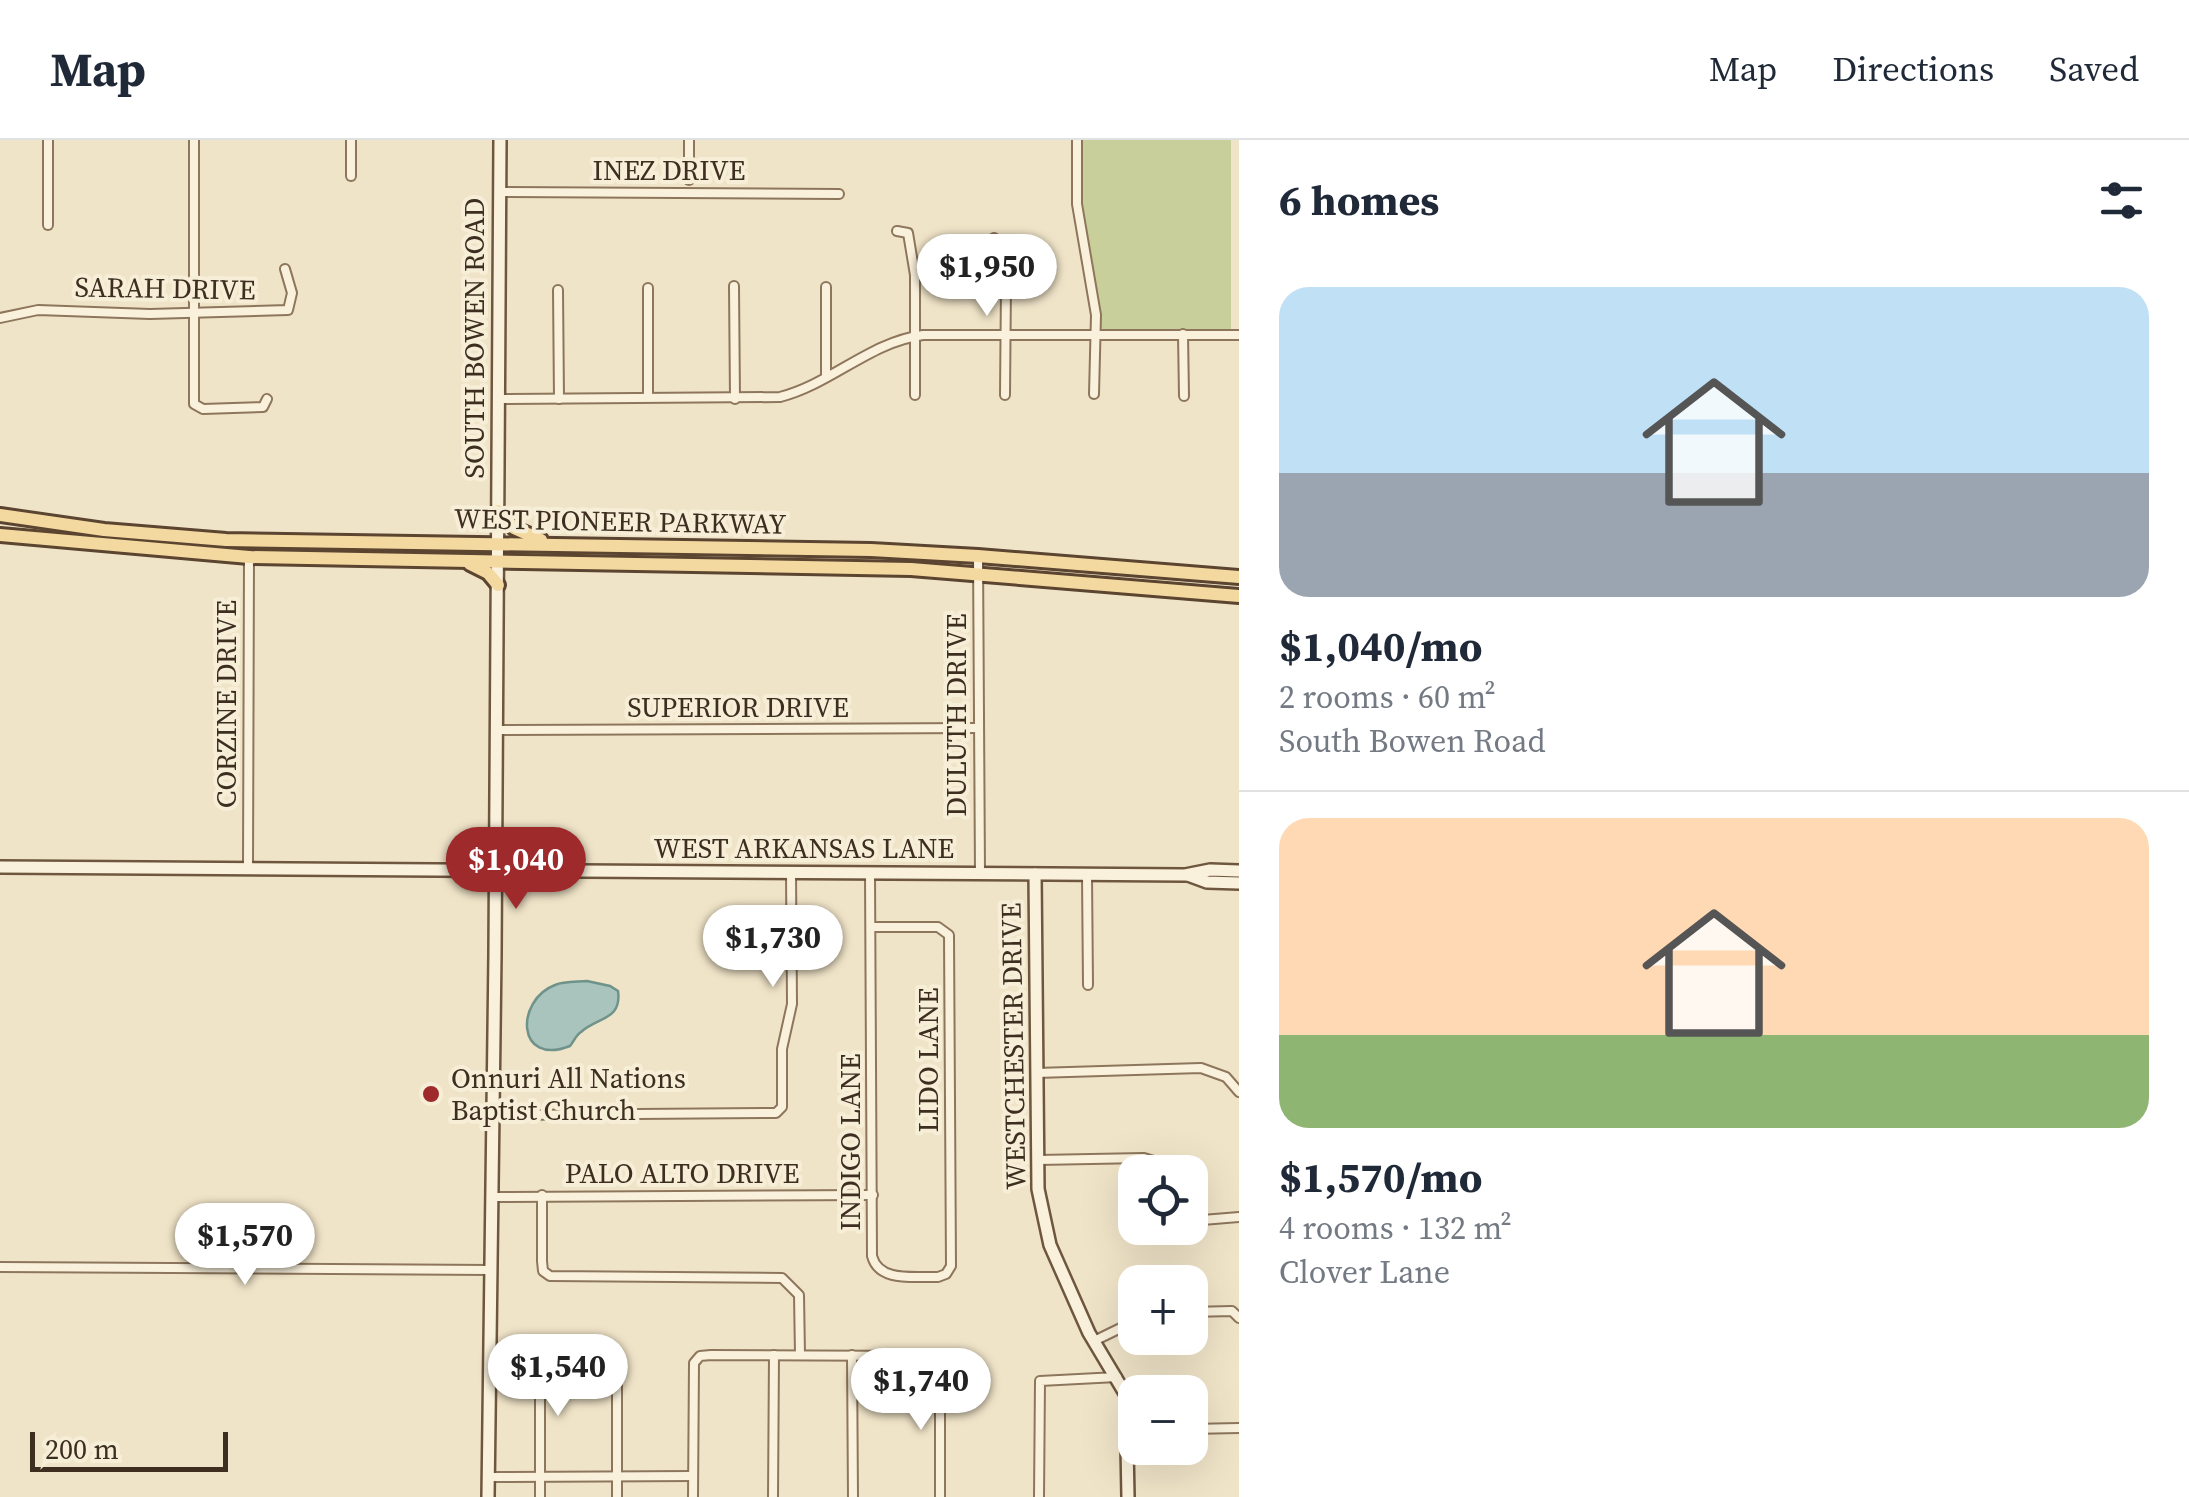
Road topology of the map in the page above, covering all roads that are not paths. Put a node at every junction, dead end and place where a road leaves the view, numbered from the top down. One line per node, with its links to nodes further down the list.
1 (48, 140): 11 (street)
2 (194, 140): 19 (street)
3 (352, 140): 7 (street)
4 (500, 140): 9 (main road, SOUTH BOWEN ROAD)
5 (689, 140): 8 (street)
6 (1077, 140): 22 (street)
7 (351, 176)
8 (689, 180)
9 (500, 192): 10 (street, INEZ DRIVE); 34 (main road, SOUTH BOWEN ROAD)
10 (839, 194)
11 (48, 224)
12 (896, 231): 25 (street)
13 (994, 238): 21 (street)
14 (285, 268): 19 (street, SARAH DRIVE)
15 (734, 286): 32 (street)
16 (826, 287): 26 (street)
17 (648, 288): 31 (street)
18 (558, 290): 35 (street)
19 (195, 313): 20 (street, SARAH DRIVE); 33 (street)
20 (0, 318)
21 (1005, 334): 22 (street); 25 (street); 29 (street)
22 (1096, 334): 23 (street); 27 (street)
23 (1183, 334): 24 (street); 30 (street)
24 (1239, 335)
25 (915, 336): 26 (street); 28 (street)
26 (826, 377): 32 (street)
27 (1094, 394)
28 (914, 395)
29 (1005, 396)
30 (1184, 396)
31 (648, 398): 32 (street); 35 (street)
32 (735, 398)
33 (267, 399)
34 (499, 399): 35 (street); 36 (main road, SOUTH BOWEN ROAD)
35 (559, 399)
36 (498, 511): 40 (main road, SOUTH BOWEN ROAD); 41 (main road)
37 (0, 516): 39 (main road, WEST PIONEER PARKWAY)
38 (0, 534): 44 (main road, WEST PIONEER PARKWAY)
39 (249, 541): 40 (main road, WEST PIONEER PARKWAY); 44 (street, CORZINE DRIVE)
40 (498, 543): 41 (main road, WEST PIONEER PARKWAY); 46 (main road, SOUTH BOWEN ROAD)
41 (558, 545): 42 (main road, WEST PIONEER PARKWAY)
42 (698, 547): 43 (main road, WEST PIONEER PARKWAY); 47 (main road)
43 (978, 556): 48 (main road, WEST PIONEER PARKWAY); 49 (street, DULUTH DRIVE)
44 (249, 558): 45 (main road, WEST PIONEER PARKWAY); 57 (street, CORZINE DRIVE)
45 (458, 561): 46 (main road, WEST PIONEER PARKWAY); 51 (main road)
46 (498, 562): 47 (main road, WEST PIONEER PARKWAY); 51 (main road, SOUTH BOWEN ROAD)
47 (695, 564): 49 (main road, WEST PIONEER PARKWAY)
48 (1192, 572): 50 (main road, WEST PIONEER PARKWAY); 52 (main road)
49 (978, 574): 52 (main road, WEST PIONEER PARKWAY); 54 (street, DULUTH DRIVE)
50 (1239, 577)
51 (498, 585): 55 (main road, SOUTH BOWEN ROAD)
52 (1190, 591): 53 (main road, WEST PIONEER PARKWAY)
53 (1239, 596)
54 (978, 728): 55 (street, SUPERIOR DRIVE); 62 (street, DULUTH DRIVE)
55 (497, 730): 58 (main road, SOUTH BOWEN ROAD)
56 (0, 868): 57 (main road, WEST ARKANSAS LANE)
57 (248, 868): 58 (main road, WEST ARKANSAS LANE)
58 (496, 870): 60 (main road, WEST ARKANSAS LANE); 71 (main road, SOUTH BOWEN ROAD)
59 (1239, 871): 65 (main road, WEST ARKANSAS LANE)
60 (791, 872): 61 (main road, WEST ARKANSAS LANE); 71 (street)
61 (870, 873): 62 (main road, WEST ARKANSAS LANE); 67 (street, INDIGO LANE)
62 (980, 874): 63 (main road, WEST ARKANSAS LANE)
63 (1035, 874): 64 (main road, WEST ARKANSAS LANE); 69 (main road, WESTCHESTER DRIVE)
64 (1087, 874): 65 (main road, WEST ARKANSAS LANE); 68 (street)
65 (1188, 875): 66 (main road, WEST ARKANSAS LANE)
66 (1239, 883)
67 (872, 927): 75 (street, INDIGO LANE); 79 (street, LIDO LANE)
68 (1088, 984)
69 (1036, 1072): 70 (street); 73 (main road, WESTCHESTER DRIVE)
70 (1239, 1092)
71 (493, 1115): 76 (main road, SOUTH BOWEN ROAD)
72 (1118, 1158): 73 (street)
73 (1038, 1160): 85 (main road, WESTCHESTER DRIVE)
74 (542, 1195): 75 (street, PALO ALTO DRIVE); 76 (street, PALO ALTO DRIVE); 87 (street)
75 (872, 1195): 79 (street, INDIGO LANE)
76 (492, 1197): 81 (main road, SOUTH BOWEN ROAD)
77 (1239, 1217): 78 (street)
78 (1208, 1219)
79 (951, 1266)
80 (0, 1267): 81 (street)
81 (491, 1270): 97 (main road, SOUTH BOWEN ROAD)
82 (1208, 1312): 83 (street)
83 (1239, 1317)
84 (1118, 1330): 85 (street)
85 (1094, 1341): 91 (main road, WESTCHESTER DRIVE)
86 (774, 1356): 87 (street); 96 (street); 103 (street)
87 (800, 1356): 88 (street)
88 (852, 1356): 104 (street); 105 (street)
89 (617, 1360): 95 (street)
90 (540, 1361): 98 (street)
91 (1117, 1376): 106 (street)
92 (1239, 1428): 93 (street)
93 (1208, 1429)
94 (1130, 1465): 107 (main road, WESTCHESTER DRIVE)
95 (617, 1476): 96 (street); 98 (street); 101 (street)
96 (693, 1476): 102 (street)
97 (488, 1477): 98 (street); 99 (main road, SOUTH BOWEN ROAD)
98 (540, 1477): 100 (street)
99 (488, 1497)
100 (540, 1497)
101 (617, 1497)
102 (693, 1497)
103 (774, 1497)
104 (853, 1497)
105 (940, 1497)
106 (1039, 1497)
107 (1128, 1497)

